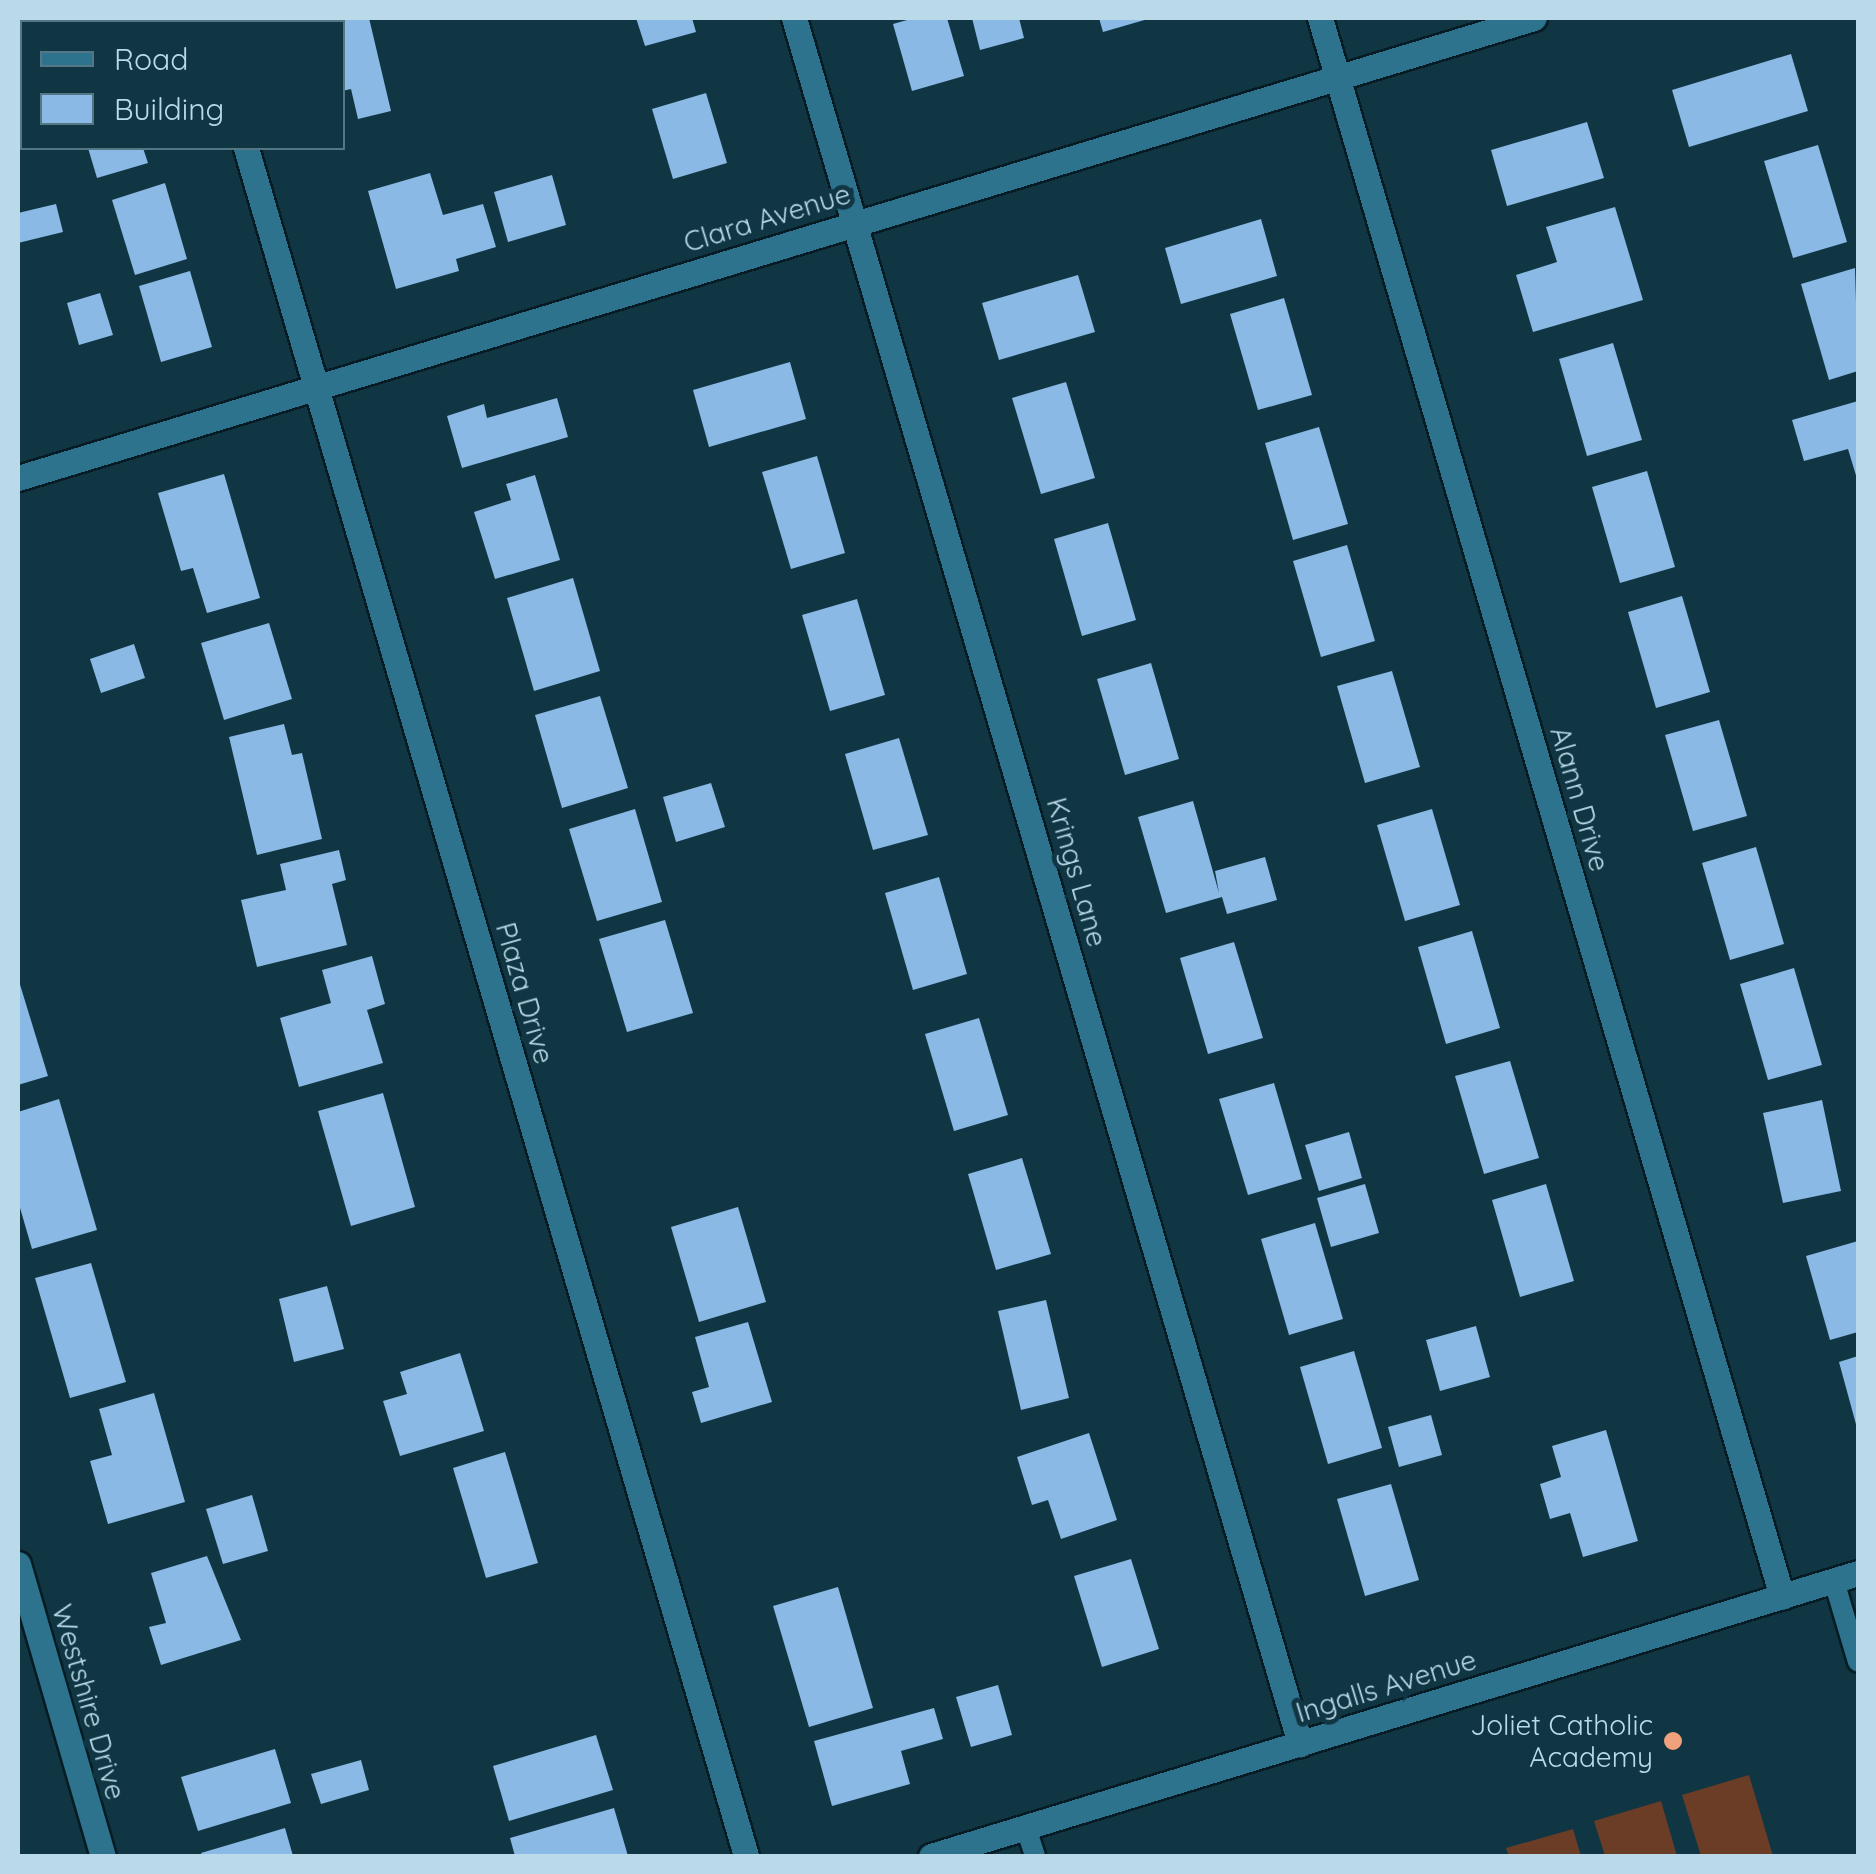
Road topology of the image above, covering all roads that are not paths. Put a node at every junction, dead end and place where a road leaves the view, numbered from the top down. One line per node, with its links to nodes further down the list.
1 (794, 18): 6 (street, Krings Lane)
2 (1320, 18): 4 (street, Alann Drive)
3 (1534, 18): 4 (street, Clara Avenue)
4 (1337, 75): 6 (street, Clara Avenue); 11 (street, Alann Drive)
5 (247, 150): 7 (street, Plaza Drive)
6 (856, 222): 7 (street, Clara Avenue); 13 (street, Krings Lane)
7 (317, 386): 8 (street, Clara Avenue); 16 (street, Plaza Drive)
8 (18, 478)
9 (18, 1564): 15 (street, Westshire Drive)
10 (1846, 1577): 11 (street, Ingalls Avenue); 12 (lane)
11 (1782, 1597): 13 (street, Ingalls Avenue)
12 (1858, 1662)
13 (1300, 1744): 14 (street, Ingalls Avenue)
14 (1026, 1828): 17 (street, Ingalls Avenue); 18 (lane)
15 (103, 1856)
16 (746, 1856)
17 (932, 1856)
18 (1034, 1856)

